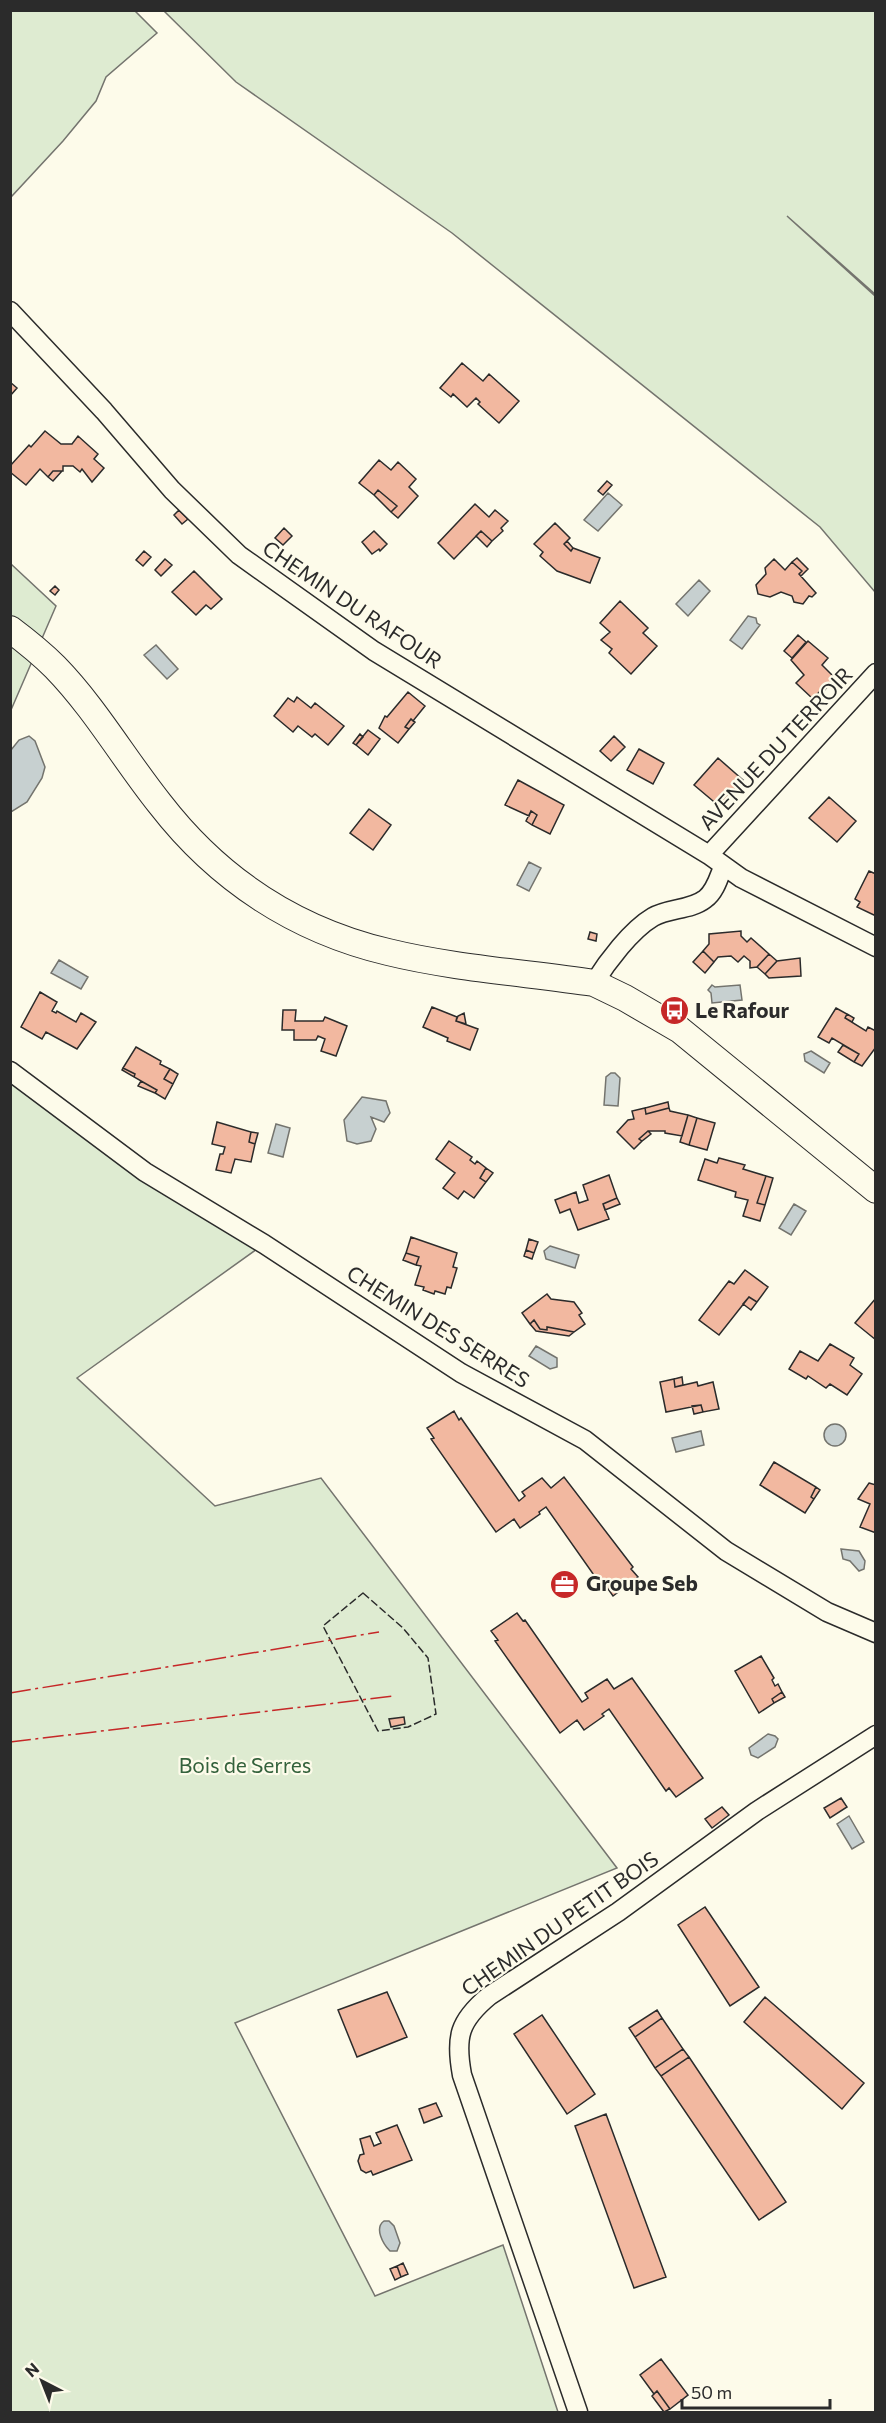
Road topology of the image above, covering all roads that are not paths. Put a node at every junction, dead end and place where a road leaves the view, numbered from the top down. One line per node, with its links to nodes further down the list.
1 (10, 311): 4 (street, CHEMIN DU RAFOUR)
2 (10, 629): 7 (main road)
3 (876, 674): 4 (street, AVENUE DU TERROIR)
4 (709, 855): 5 (street, CHEMIN DU RAFOUR)
5 (723, 867): 6 (street, CHEMIN DU RAFOUR); 7 (street)
6 (876, 947)
7 (594, 983): 9 (main road)
8 (10, 1071): 10 (street, CHEMIN DES SERRES)
9 (876, 1190)
10 (876, 1633)
11 (876, 1734): 12 (street, CHEMIN DU PETIT BOIS)
12 (578, 2412)

